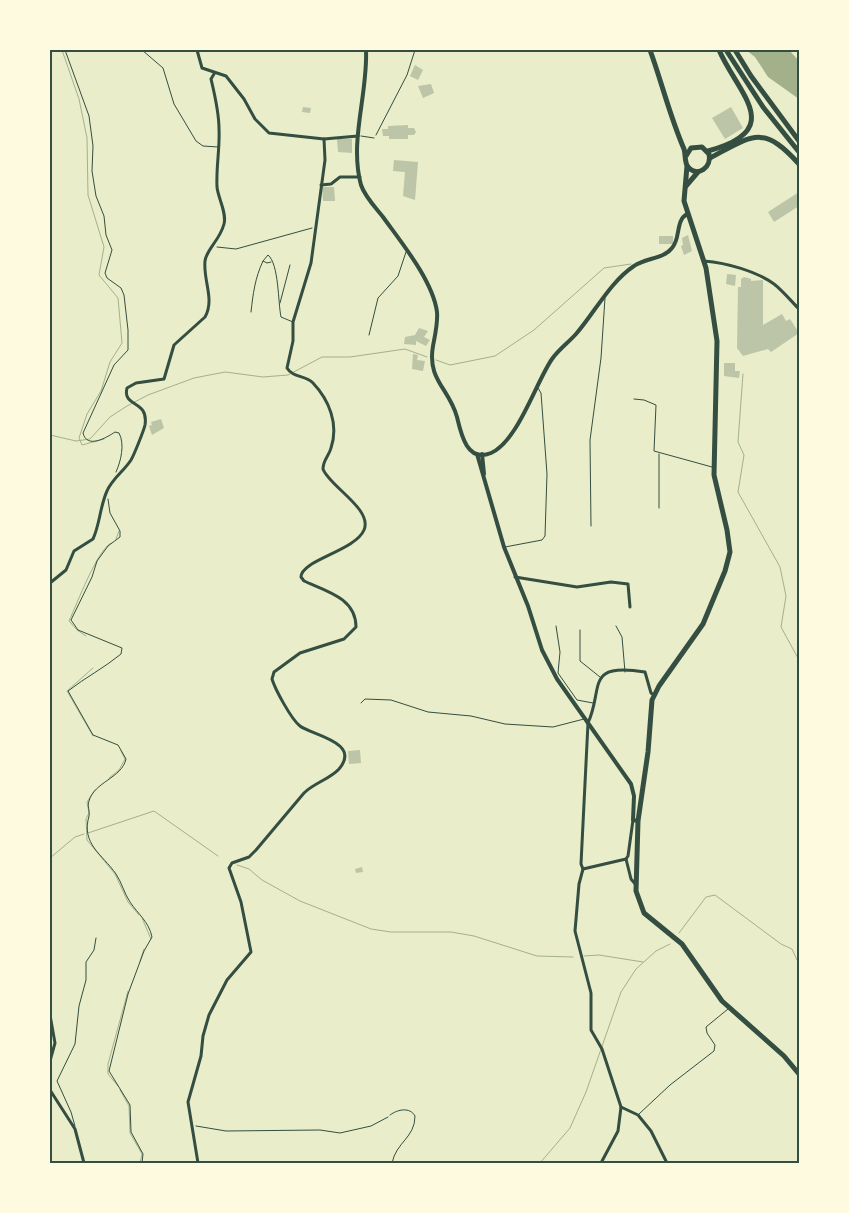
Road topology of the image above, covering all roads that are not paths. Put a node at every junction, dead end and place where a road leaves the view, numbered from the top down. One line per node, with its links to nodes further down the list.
1 (142, 50): 15 (lane)
2 (197, 50): 9 (street)
3 (366, 50): 10 (street)
4 (415, 50): 11 (lane)
5 (650, 50): 13 (main road)
6 (726, 50): 18 (main road)
7 (735, 50): 14 (main road)
8 (720, 53): 17 (main road)
9 (214, 74): 12 (street); 15 (street)
10 (358, 136): 12 (street); 24 (street)
11 (376, 136)
12 (324, 139): 25 (street)
13 (680, 139): 16 (main road); 19 (main road)
14 (799, 141)
15 (218, 147): 48 (street)
16 (694, 147): 17 (main road); 19 (main road)
17 (708, 151): 20 (main road)
18 (799, 152)
19 (686, 156): 22 (main road)
20 (710, 158): 21 (main road); 23 (main road)
21 (799, 164)
22 (688, 166): 23 (main road); 26 (main road)
23 (698, 172): 26 (main road)
24 (360, 177): 25 (street); 28 (street)
25 (321, 185): 37 (street)
26 (685, 186): 27 (main road)
27 (687, 214): 30 (main road); 33 (street)
28 (406, 251): 38 (lane); 41 (street)
29 (263, 261): 31 (lane); 31 (lane); 36 (lane)
30 (704, 261): 35 (street); 43 (main road)
31 (272, 262): 34 (lane)
32 (290, 266): 34 (lane)
33 (604, 298): 39 (street); 45 (lane)
34 (280, 304): 37 (lane)
35 (799, 309)
36 (251, 312)
37 (293, 322): 75 (street)
38 (369, 335)
39 (538, 388): 41 (street); 46 (lane)
40 (634, 399): 42 (lane)
41 (480, 454): 46 (street)
42 (660, 454): 43 (lane); 44 (lane)
43 (714, 467): 55 (main road)
44 (659, 508)
45 (591, 526)
46 (504, 547): 47 (street)
47 (514, 577): 49 (street); 58 (street)
48 (50, 582)
49 (630, 607)
50 (556, 626): 57 (lane)
51 (616, 626): 53 (lane)
52 (580, 630): 54 (lane)
53 (625, 672): 54 (street); 55 (street)
54 (600, 678): 57 (street)
55 (654, 695): 60 (main road)
56 (360, 703): 58 (lane)
57 (594, 703): 59 (street)
58 (584, 719): 59 (street)
59 (588, 723): 60 (street); 62 (street)
60 (636, 821): 61 (street); 63 (main road)
61 (626, 859): 62 (street); 63 (street)
62 (582, 869): 70 (street)
63 (636, 885): 65 (main road)
64 (96, 938): 73 (lane)
65 (729, 1008): 68 (main road); 72 (lane)
66 (50, 1015): 67 (street)
67 (50, 1061)
68 (799, 1074)
69 (50, 1090): 73 (street)
70 (621, 1107): 72 (street); 77 (street)
71 (390, 1115): 76 (lane)
72 (638, 1115): 78 (street)
73 (75, 1130): 74 (street)
74 (84, 1163)
75 (198, 1163)
76 (392, 1163)
77 (601, 1163)
78 (667, 1163)

